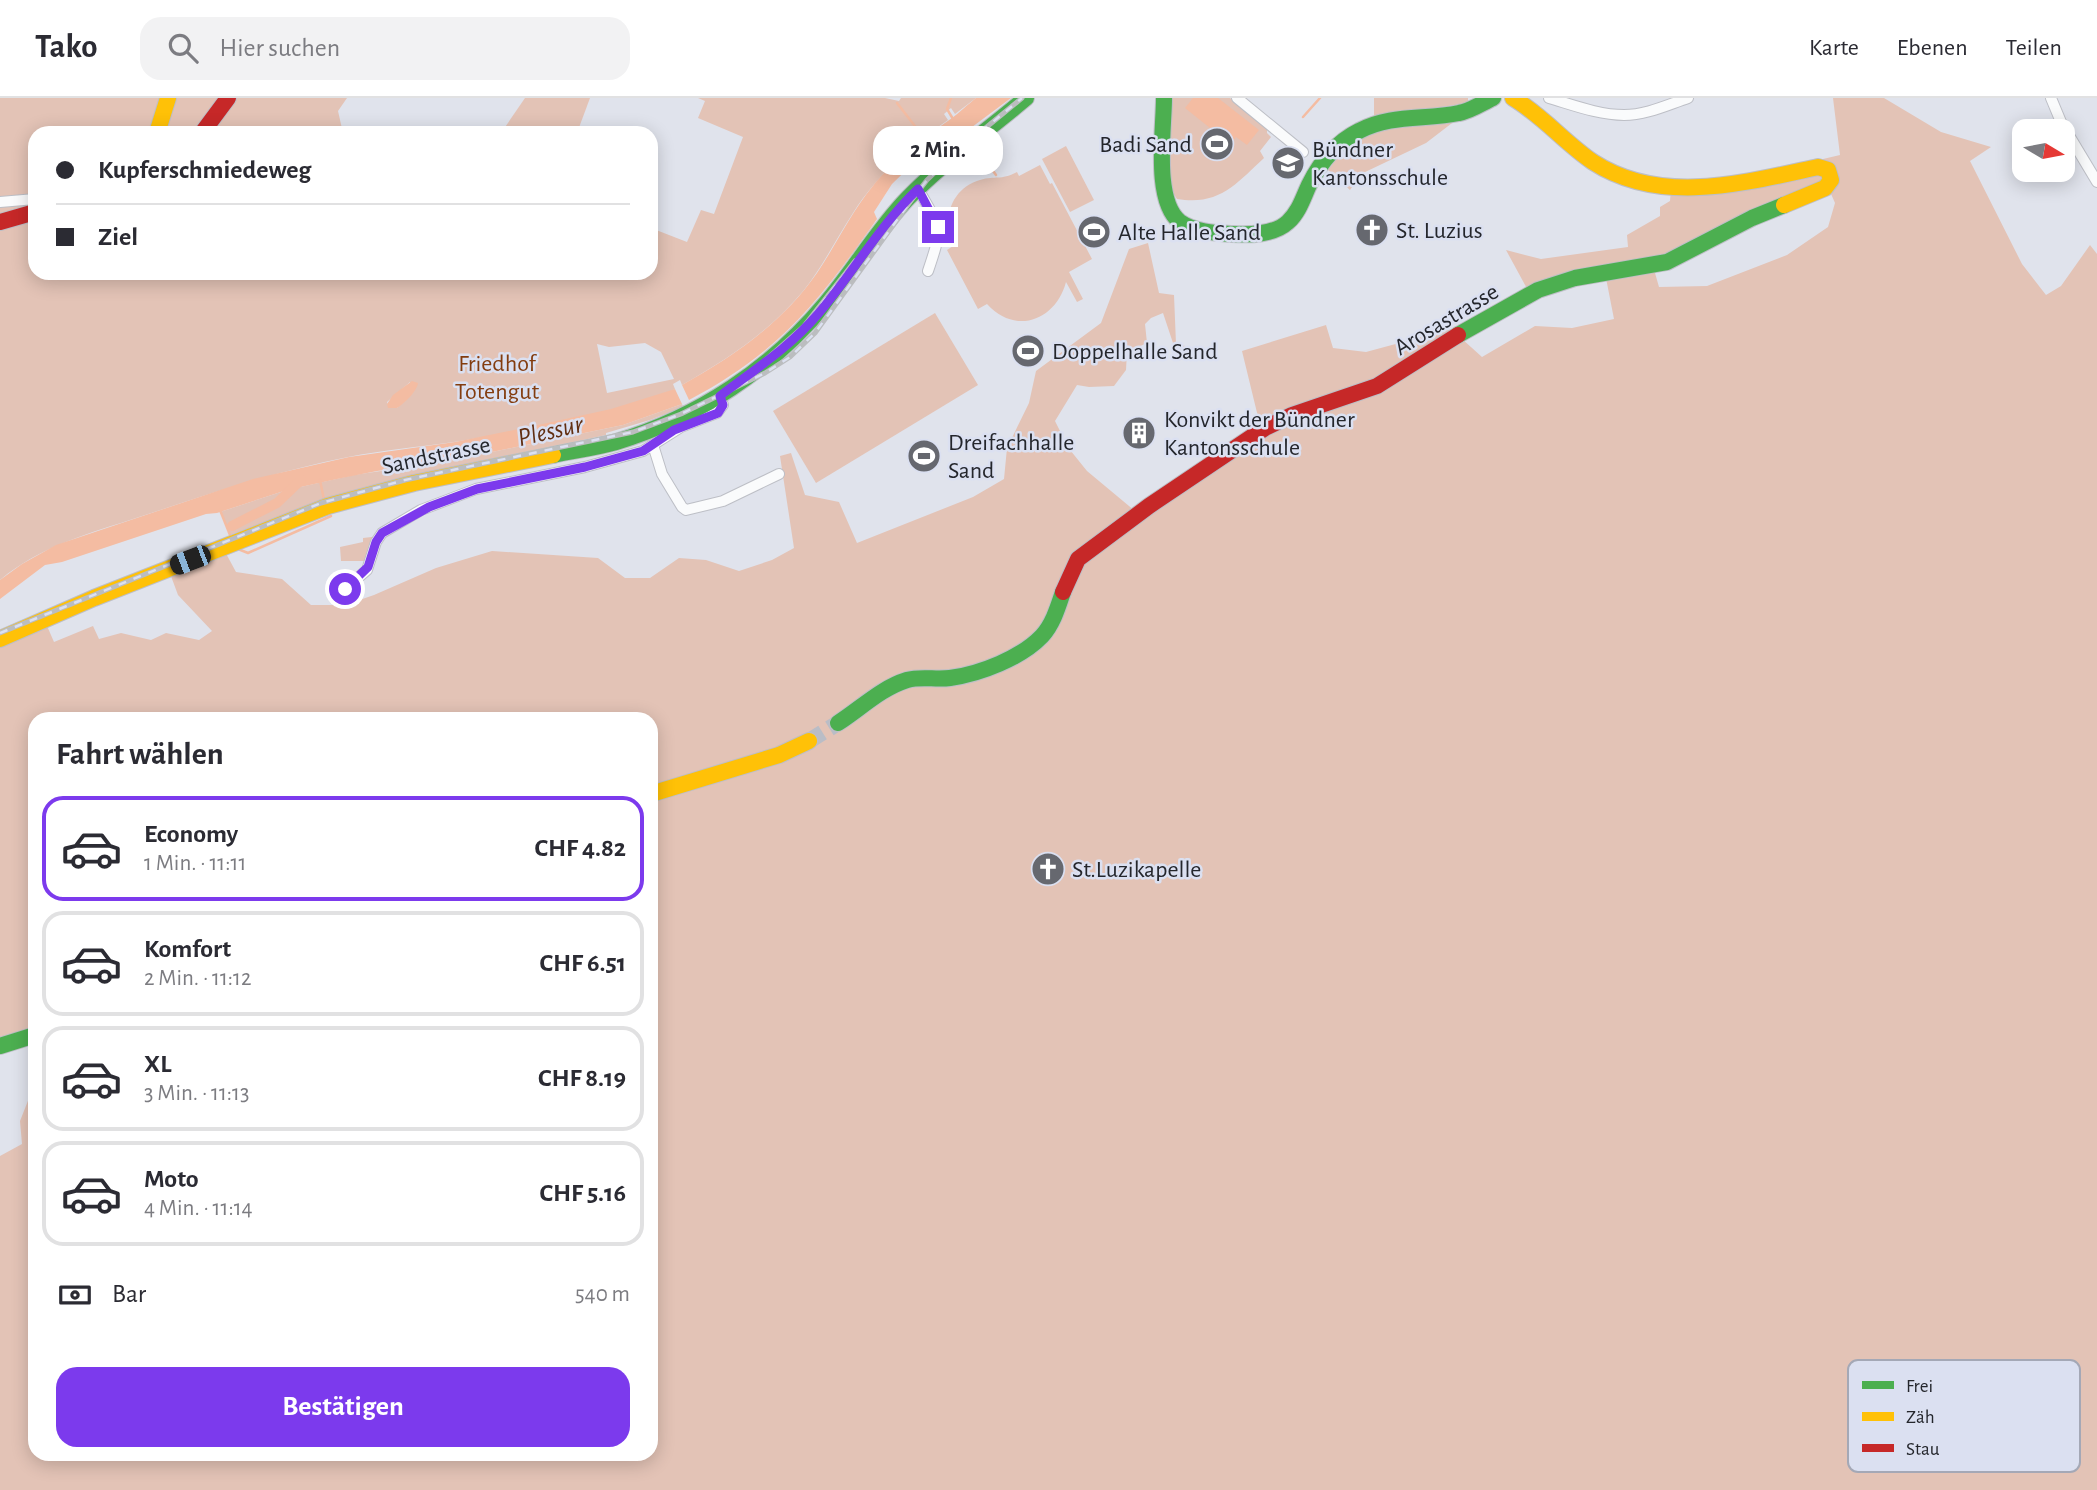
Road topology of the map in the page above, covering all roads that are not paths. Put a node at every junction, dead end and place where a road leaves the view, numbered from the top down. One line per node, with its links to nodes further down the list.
1 (168, 98): 11 (main road)
2 (228, 98): 12 (main road)
3 (1026, 98): 15 (main road, Sandstrasse)
4 (1164, 98): 9 (main road)
5 (1237, 98): 13 (street)
6 (1549, 98): 7 (street)
7 (1688, 98)
8 (2051, 98): 14 (street)
9 (1491, 99)
10 (1523, 100): 26 (main road, Arosastrasse)
11 (159, 126)
12 (207, 126)
13 (1303, 152)
14 (2097, 182)
15 (918, 189): 20 (street); 21 (main road, Sandstrasse)
16 (28, 200): 17 (street)
17 (0, 202)
18 (28, 214): 19 (main road)
19 (0, 222)
20 (928, 271)
21 (720, 396): 22 (street); 25 (main road, Sandstrasse)
22 (653, 445): 23 (street); 24 (street)
23 (779, 474)
24 (335, 593)
25 (0, 639)
26 (838, 723)
27 (809, 741): 28 (main road)
28 (658, 792)
29 (28, 1037): 30 (main road)
30 (0, 1046)

